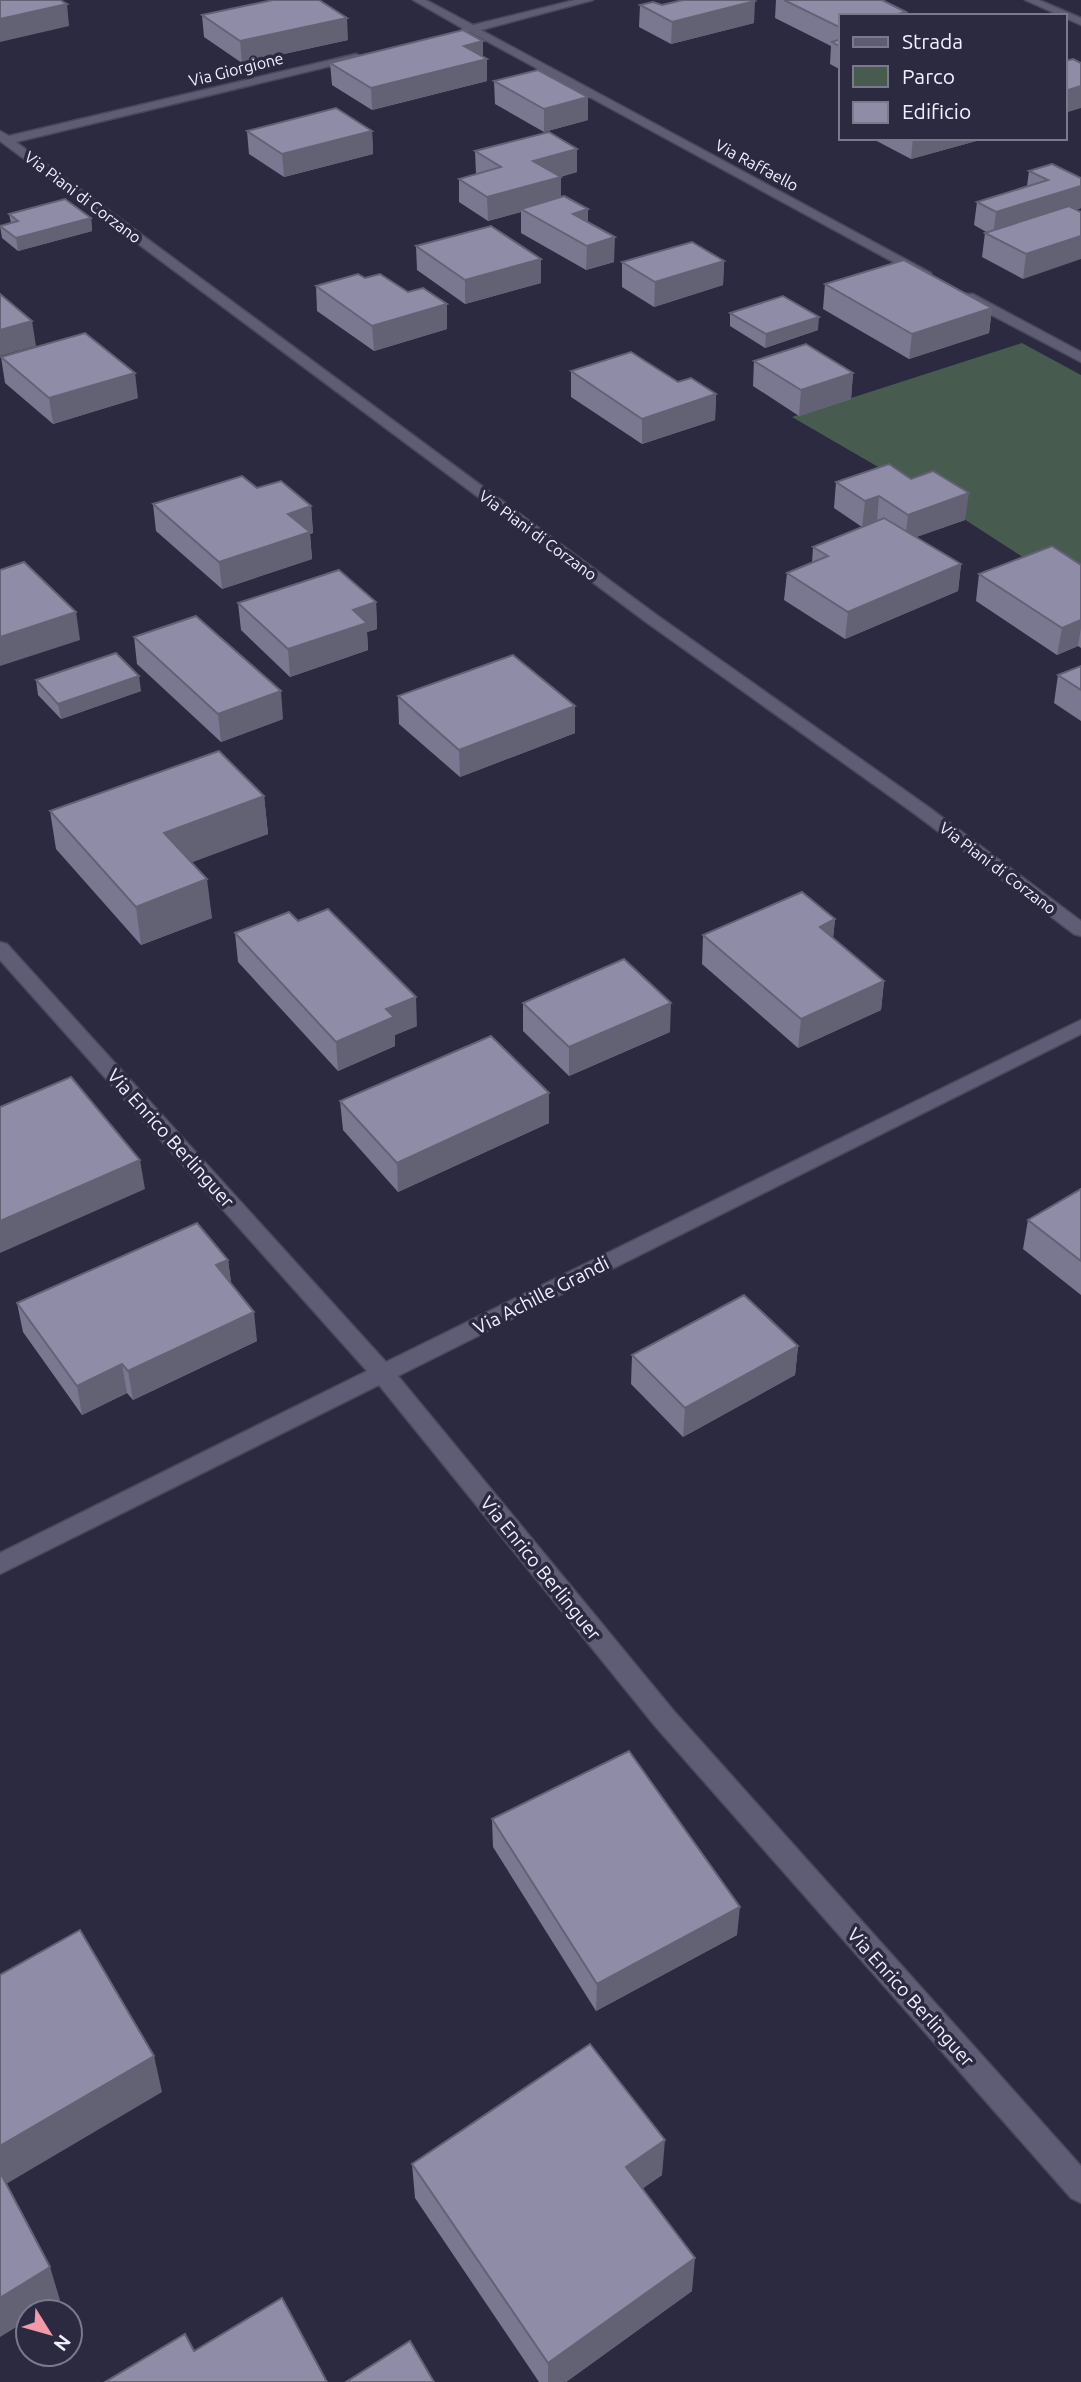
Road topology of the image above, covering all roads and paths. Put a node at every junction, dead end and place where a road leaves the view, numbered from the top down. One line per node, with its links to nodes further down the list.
1 (418, 0): 5 (street, Via Raffaello)
2 (588, 0): 5 (street)
3 (1030, 0): 4 (street)
4 (1062, 14)
5 (465, 31): 8 (street, Via Raffaello)
6 (365, 54): 7 (street, Via Giorgione)
7 (4, 138): 11 (street, Via Piani di Corzano)
8 (938, 281)
9 (951, 288): 10 (street)
10 (1081, 358)
11 (1081, 930)
12 (0, 948): 14 (street, Via Enrico Berlinguer)
13 (1081, 1026): 14 (street, Via Achille Grandi)
14 (383, 1374): 15 (street, Via Achille Grandi); 16 (street, Via Enrico Berlinguer)
15 (0, 1564)
16 (1081, 2188)

